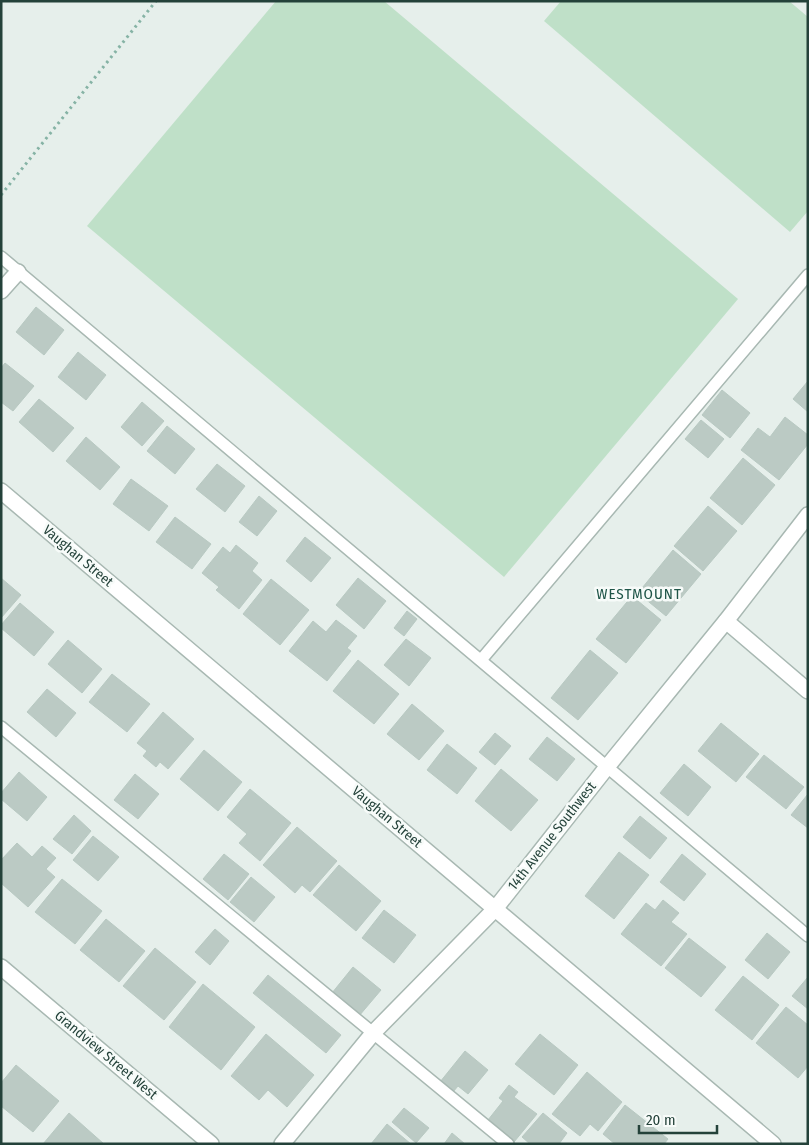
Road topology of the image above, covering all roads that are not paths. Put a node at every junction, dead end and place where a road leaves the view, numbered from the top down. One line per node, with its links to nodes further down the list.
1 (1, 257): 2 (lane)
2 (18, 272): 4 (street); 8 (lane)
3 (808, 275): 8 (lane)
4 (1, 291)
5 (1, 491): 12 (street, Vaughan Street)
6 (808, 515): 7 (street, 14th Avenue Southwest)
7 (726, 621): 9 (street); 11 (street, 14th Avenue Southwest)
8 (481, 660): 11 (lane)
9 (808, 691)
10 (1, 727): 15 (lane)
11 (607, 767): 12 (street, 14th Avenue Southwest); 13 (lane)
12 (496, 909): 15 (street, 14th Avenue Southwest); 19 (street, Vaughan Street)
13 (808, 936)
14 (1, 967): 16 (street, Grandview Street West)
15 (374, 1032): 17 (street, 14th Avenue Southwest); 18 (lane)
16 (211, 1144)
17 (282, 1144)
18 (508, 1144)
19 (773, 1144)

